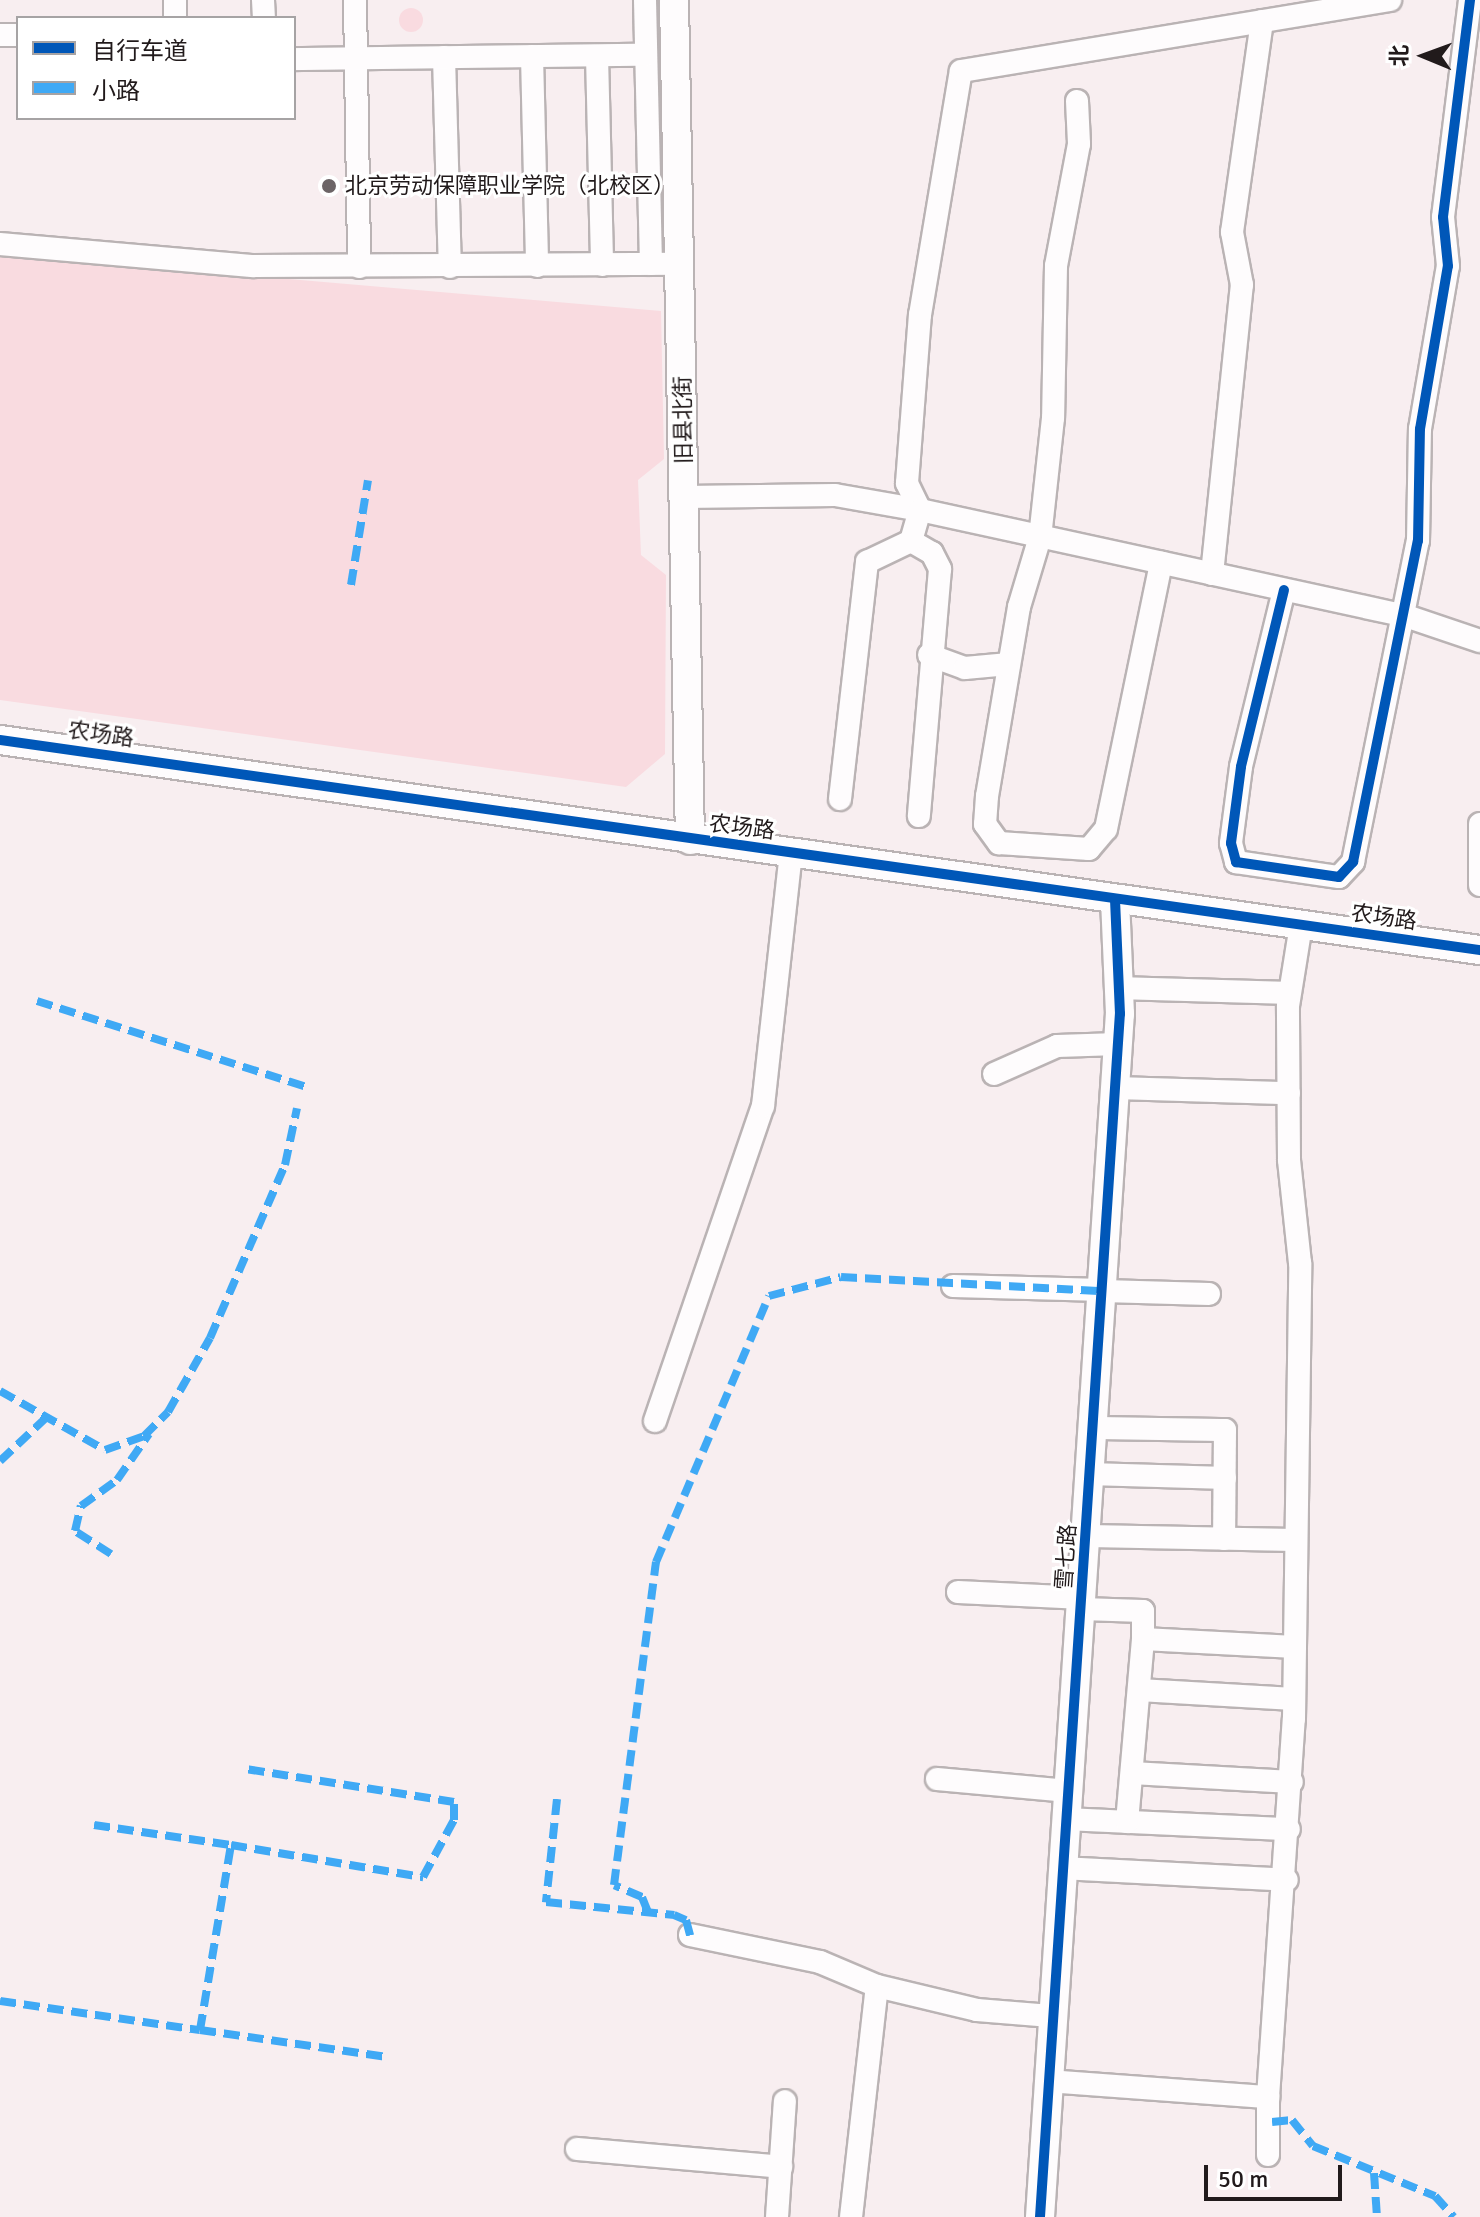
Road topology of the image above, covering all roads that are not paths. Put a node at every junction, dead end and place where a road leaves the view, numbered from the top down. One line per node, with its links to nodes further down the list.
1 (355, 0): 11 (street)
2 (645, 0): 7 (street)
3 (674, 0): 16 (street, 旧县北街)
4 (1390, 0): 6 (street)
5 (1470, 0): 28 (street)
6 (1262, 21): 22 (street); 26 (street)
7 (646, 55): 9 (street); 15 (street)
8 (532, 56): 9 (street); 10 (street); 18 (street)
9 (597, 56): 17 (street)
10 (444, 57): 11 (street); 20 (street)
11 (356, 58): 12 (street); 19 (street)
12 (296, 59)
13 (1077, 101): 23 (street)
14 (0, 244): 19 (street)
15 (651, 264): 16 (street); 17 (street)
16 (680, 264): 21 (street, 旧县北街)
17 (602, 265): 18 (street)
18 (537, 266): 20 (street)
19 (359, 267): 20 (street)
20 (450, 267)
21 (685, 497): 22 (street); 36 (street, 旧县北街)
22 (920, 510): 23 (street); 24 (street)
23 (1040, 537): 25 (street); 31 (street)
24 (911, 541): 30 (street); 33 (street)
25 (1161, 563): 26 (street); 31 (street)
26 (1212, 574): 27 (street)
27 (1284, 590): 28 (street); 28 (street)
28 (1406, 616): 29 (street)
29 (1480, 641)
30 (929, 655): 31 (street); 34 (street)
31 (1009, 664)
32 (0, 740): 36 (street, 农场路)
33 (840, 799)
34 (919, 816)
35 (1480, 824): 38 (street)
36 (690, 840): 37 (street, 农场路)
37 (791, 853): 39 (street, 农场路); 51 (street)
38 (1480, 885)
39 (1115, 900): 40 (street, 农场路); 42 (street, 雪七路)
40 (1301, 925): 41 (street, 农场路); 43 (street)
41 (1480, 950)
42 (1119, 988): 43 (street); 44 (street, 雪七路)
43 (1289, 993): 47 (street)
44 (1118, 1044): 45 (street); 46 (street, 雪七路)
45 (994, 1074)
46 (1116, 1088): 47 (street); 49 (street, 雪七路)
47 (1289, 1093): 57 (street)
48 (953, 1286): 49 (street)
49 (1103, 1291): 50 (street); 52 (street, 雪七路)
50 (1209, 1294)
51 (655, 1421)
52 (1094, 1428): 53 (street, 雪七路); 54 (street)
53 (1091, 1474): 54 (street); 55 (street, 雪七路)
54 (1225, 1478): 56 (street)
55 (1087, 1536): 56 (street); 59 (street, 雪七路)
56 (1224, 1539): 57 (street)
57 (1296, 1540): 61 (street)
58 (958, 1592): 59 (street)
59 (1083, 1604): 60 (street); 67 (street, 雪七路)
60 (1143, 1639): 61 (street); 62 (street)
61 (1295, 1647): 63 (street)
62 (1139, 1690): 63 (street); 64 (street)
63 (1294, 1699): 66 (street)
64 (1132, 1773): 66 (street); 68 (street)
65 (937, 1779): 67 (street)
66 (1292, 1782): 69 (street)
67 (1067, 1805): 68 (street); 70 (street, 雪七路)
68 (1127, 1822): 69 (street)
69 (1289, 1829): 71 (street)
70 (1061, 1868): 71 (street); 74 (street, 雪七路)
71 (1287, 1880): 76 (street)
72 (690, 1935): 73 (street)
73 (877, 1986): 74 (street); 82 (street)
74 (1051, 2016): 75 (street, 雪七路)
75 (1048, 2081): 76 (street); 83 (street, 雪七路)
76 (1268, 2097): 79 (street)
77 (785, 2101): 80 (street)
78 (577, 2149): 80 (street)
79 (1268, 2155)
80 (781, 2167): 81 (street)
81 (777, 2217)
82 (851, 2217)
83 (1040, 2217)

